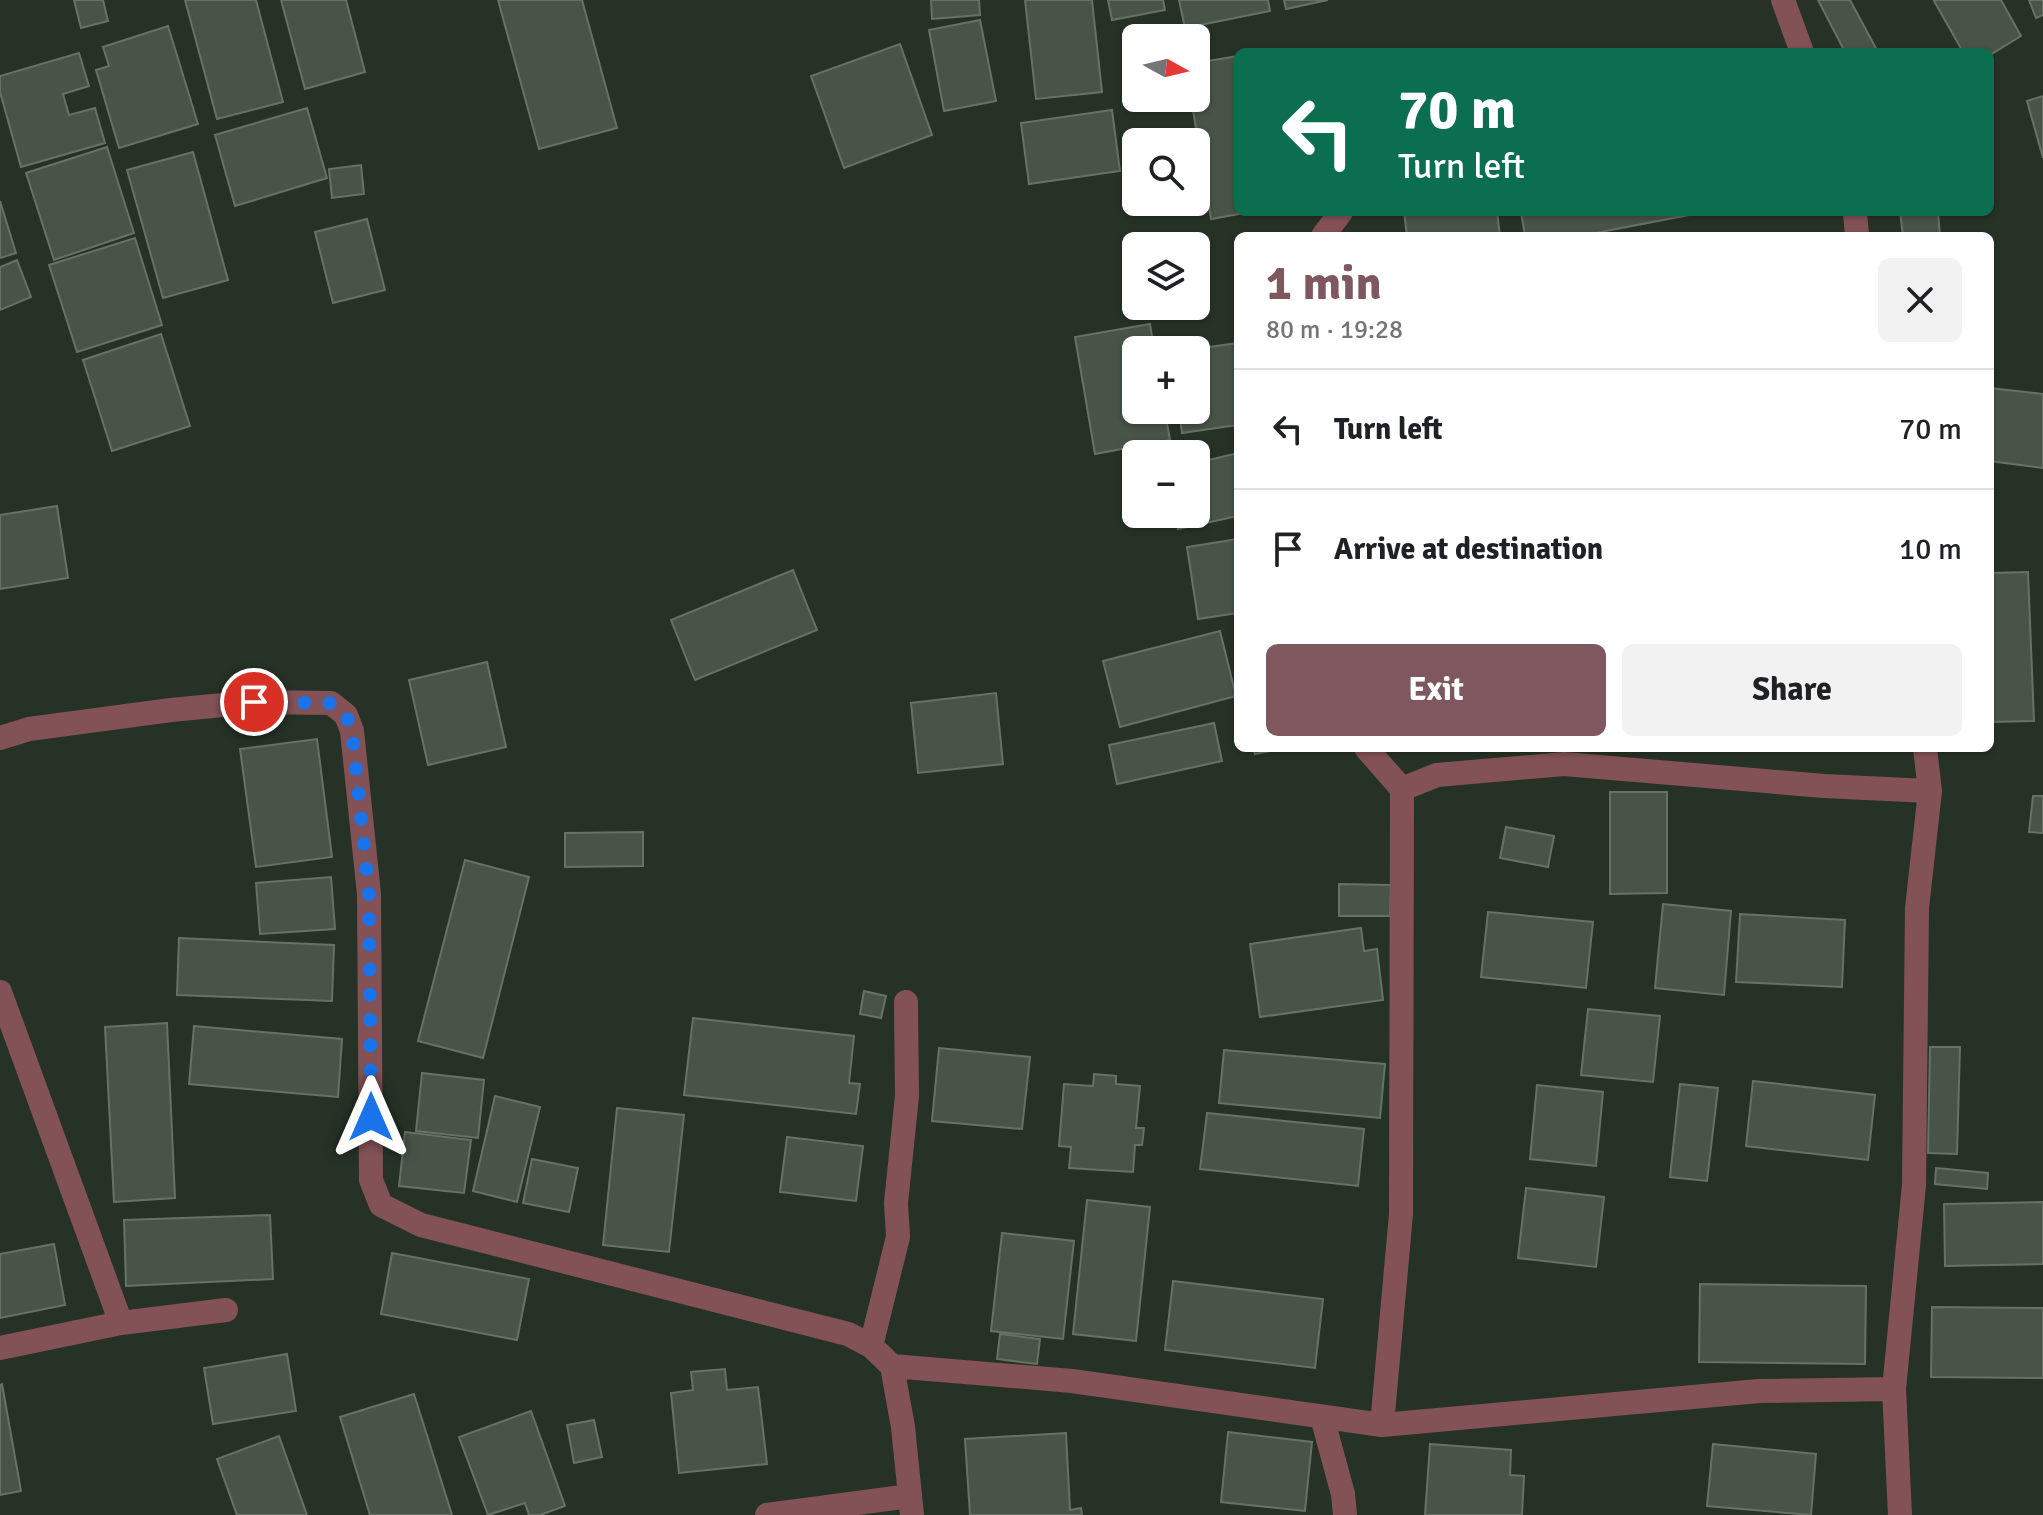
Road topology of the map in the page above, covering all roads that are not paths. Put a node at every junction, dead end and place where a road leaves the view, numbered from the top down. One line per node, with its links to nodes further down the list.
1 (1783, 0): 2 (street)
2 (1801, 48)
3 (0, 738): 12 (street)
4 (1370, 752): 6 (street)
5 (1925, 752): 7 (street)
6 (1402, 789): 7 (street); 17 (street)
7 (1930, 791): 15 (street)
8 (0, 992): 11 (street)
9 (906, 1002): 12 (street)
10 (226, 1310): 11 (street)
11 (121, 1323): 13 (street)
12 (871, 1346): 14 (street)
13 (0, 1348)
14 (892, 1366): 16 (street); 18 (street)
15 (1894, 1389): 17 (street); 21 (street)
16 (1322, 1417): 17 (street); 20 (street)
17 (1382, 1425)
18 (911, 1506): 19 (street)
19 (767, 1515)
20 (1345, 1515)
21 (1900, 1515)

